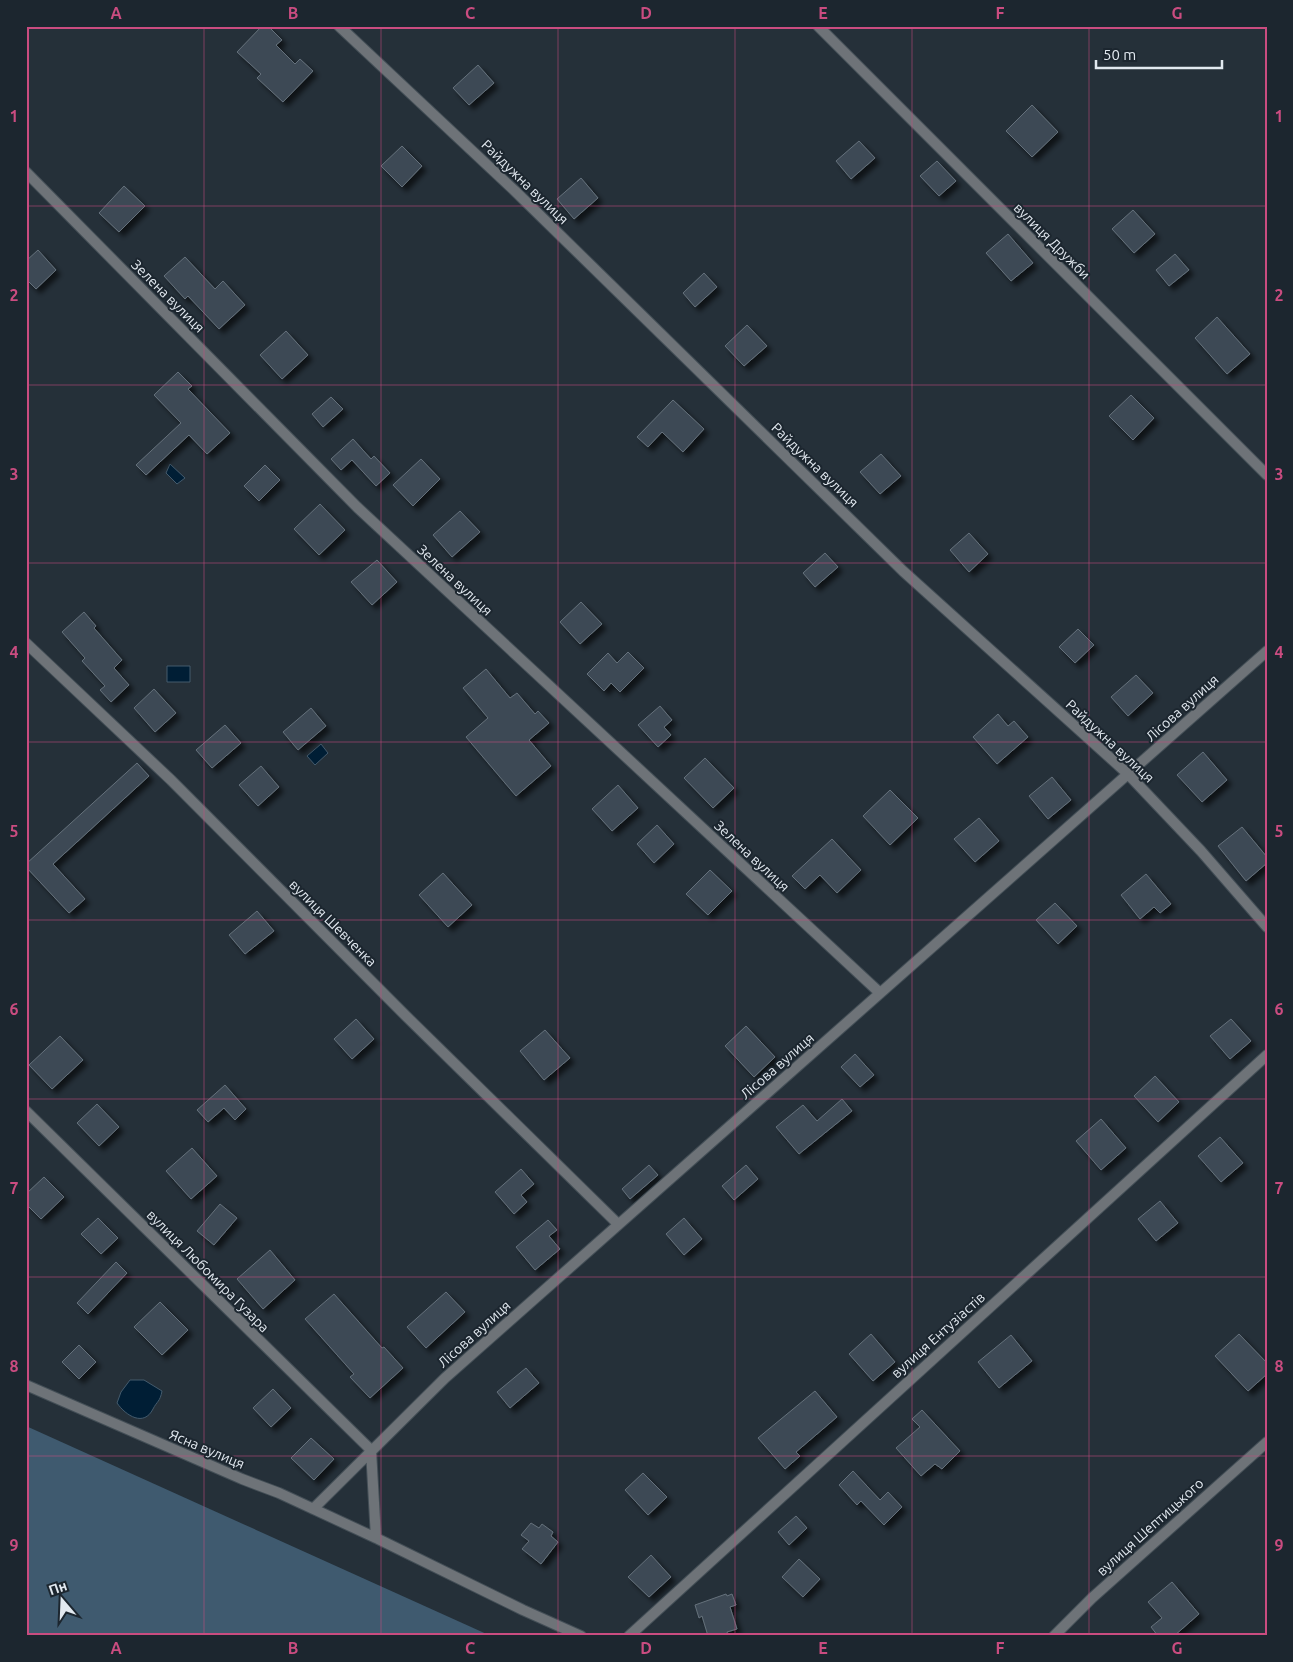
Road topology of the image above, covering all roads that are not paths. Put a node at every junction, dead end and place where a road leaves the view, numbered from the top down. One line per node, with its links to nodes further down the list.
1 (340, 26): 7 (street, Райдужна вулиця)
2 (818, 26): 4 (street, вулиця Дружби)
3 (26, 172): 9 (street, Зелена вулиця)
4 (1267, 474)
5 (26, 643): 12 (street, вулиця Шевченка)
6 (1267, 651): 7 (street, Лісова вулиця)
7 (1128, 774): 8 (street, Райдужна вулиця); 9 (street, Лісова вулиця)
8 (1267, 927)
9 (880, 993): 12 (street, Лісова вулиця)
10 (1267, 1055): 19 (street, вулиця Ентузіастів)
11 (26, 1111): 15 (street, вулиця Любомира Гузара)
12 (618, 1224): 15 (street, Лісова вулиця)
13 (26, 1386): 16 (street, Ясна вулиця)
14 (1267, 1442): 20 (street, вулиця Шептицького)
15 (371, 1450): 16 (street, Лісова вулиця); 17 (street)
16 (313, 1509): 17 (street, Ясна вулиця)
17 (376, 1538): 18 (street, Ясна вулиця)
18 (581, 1636)
19 (629, 1636)
20 (1054, 1636)

